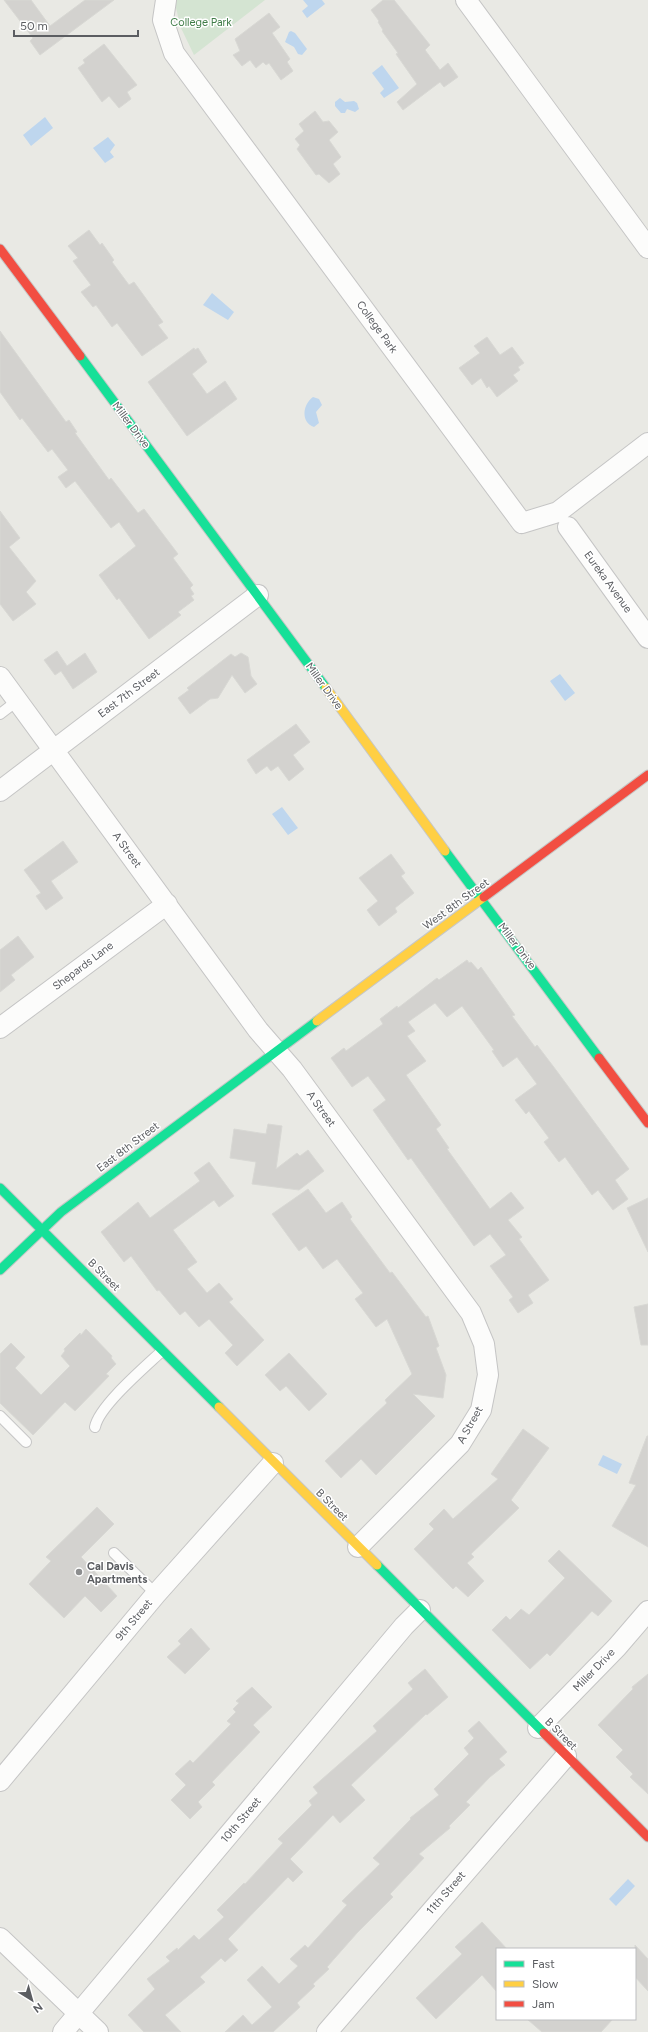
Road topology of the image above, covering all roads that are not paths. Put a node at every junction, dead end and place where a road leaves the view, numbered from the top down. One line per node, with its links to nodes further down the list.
1 (166, 0): 5 (street, College Park)
2 (466, 0): 3 (street)
3 (648, 248)
4 (0, 249): 7 (street, Miller Drive)
5 (648, 443)
6 (568, 527): 8 (street, Eureka Avenue)
7 (258, 595): 12 (street, East 7th Street); 15 (street, Miller Drive)
8 (648, 638)
9 (0, 677): 10 (street, A Street)
10 (17, 701): 11 (lane); 12 (street, A Street)
11 (0, 714)
12 (53, 750): 14 (street, East 7th Street); 16 (street, A Street)
13 (648, 775): 15 (street, West 8th Street)
14 (0, 791)
15 (481, 900): 18 (street, West 8th Street); 19 (street, Miller Drive)
16 (167, 904): 17 (street, Shepards Lane); 18 (street, A Street)
17 (0, 1028)
18 (277, 1050): 21 (street, East 8th Street); 28 (street, A Street)
19 (648, 1123)
20 (0, 1188): 21 (street, B Street)
21 (42, 1229): 22 (street, East 8th Street); 23 (street, B Street)
22 (0, 1270)
23 (162, 1351): 25 (lane); 27 (street, B Street)
24 (0, 1416): 26 (lane)
25 (95, 1427)
26 (26, 1442)
27 (273, 1463): 28 (street, B Street); 30 (street, 9th Street)
28 (358, 1547): 31 (street, B Street)
29 (114, 1553): 30 (lane)
30 (156, 1594): 35 (street, 9th Street)
31 (420, 1610): 33 (street, B Street); 38 (street, 10th Street)
32 (648, 1611): 33 (street, Miller Drive)
33 (538, 1728): 34 (street, B Street)
34 (566, 1756): 36 (street, B Street); 41 (street, 11th Street)
35 (0, 1780)
36 (648, 1837)
37 (0, 1938): 38 (street)
38 (79, 2014): 39 (street, 10th Street); 40 (street)
39 (63, 2032)
40 (98, 2032)
41 (326, 2032)

